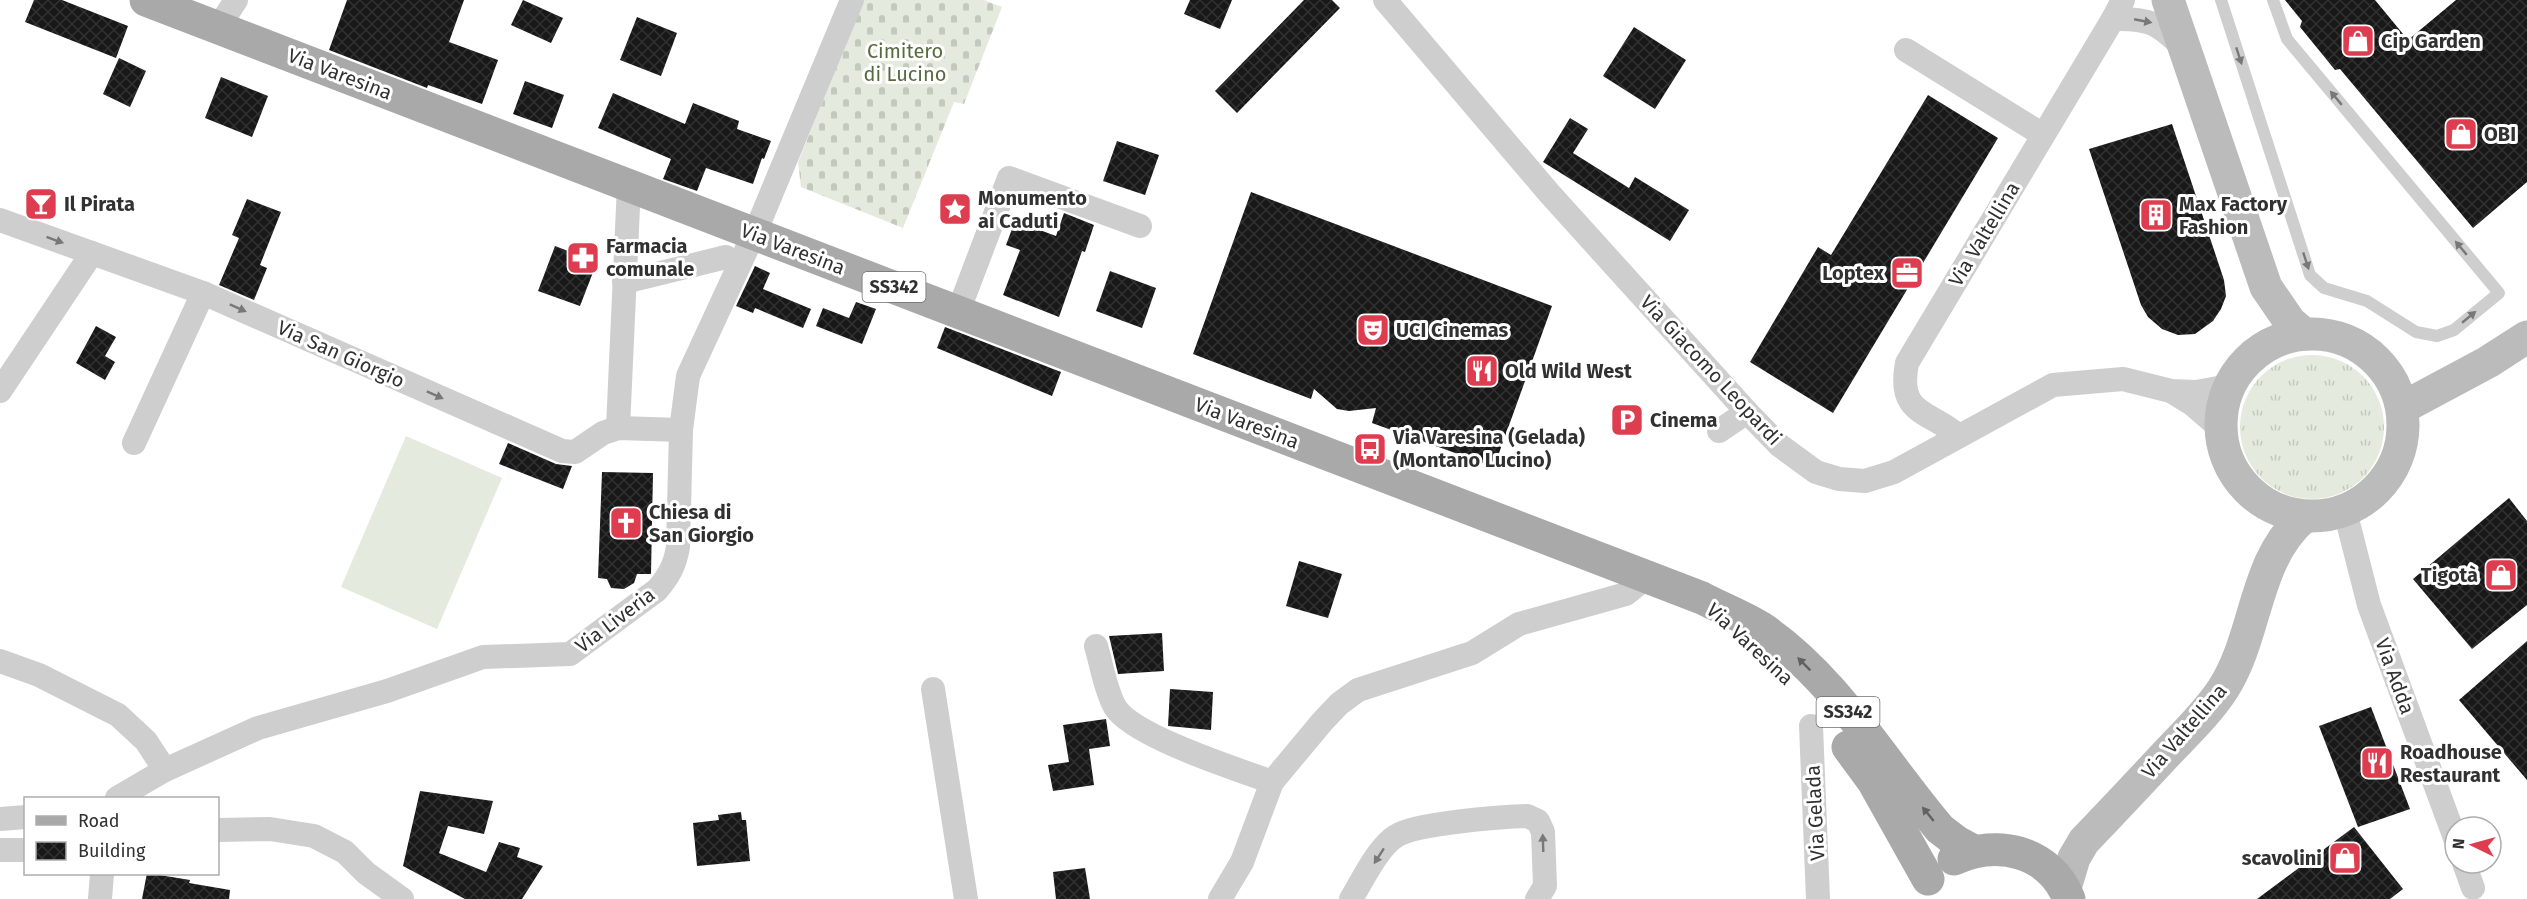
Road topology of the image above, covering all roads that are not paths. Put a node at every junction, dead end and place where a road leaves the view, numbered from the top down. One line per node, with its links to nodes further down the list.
1 (146, 0): 9 (main road, Via Varesina / SS342)
2 (236, 0): 9 (street)
3 (852, 0): 16 (street, Via Liveria)
4 (1385, 0): 32 (street, Via Giacomo Leopardi)
5 (2168, 0): 10 (street)
6 (2221, 0): 7 (lane, one-way to 7)
7 (2273, 0)
8 (2118, 10): 10 (street, one-way to 10); 12 (street, Via Valtellina)
9 (218, 28): 13 (main road, Via Varesina / SS342)
10 (2185, 49): 20 (street)
11 (1906, 50): 12 (street)
12 (2043, 135): 37 (street, Via Valtellina)
13 (629, 185): 16 (main road, Via Varesina / SS342); 19 (street)
14 (0, 220): 17 (street, Via San Giorgio, one-way to 17)
15 (1140, 226): 22 (street)
16 (754, 233): 22 (main road, Via Varesina / SS342); 35 (street, Via Liveria)
17 (92, 253): 21 (street, Via San Giorgio); 30 (street)
18 (726, 257): 19 (street)
19 (624, 282): 33 (street)
20 (2266, 287): 23 (street); 25 (street)
21 (203, 293): 33 (street, Via San Giorgio, one-way to 33); 38 (street)
22 (958, 312): 43 (main road, Via Varesina / SS342)
23 (2304, 334): 25 (street); 26 (street)
24 (2527, 337): 27 (street)
25 (2254, 354): 28 (street)
26 (2385, 371): 27 (street); 31 (street)
27 (2454, 378): 31 (street)
28 (2229, 386): 29 (street, Via Giacomo Leopardi); 34 (street)
29 (2171, 391): 34 (street, Via Giacomo Leopardi); 37 (street, Via Giacomo Leopardi)
30 (0, 392)
31 (2402, 408): 40 (street)
32 (1747, 412): 36 (street); 37 (street, Via Giacomo Leopardi)
33 (618, 428): 35 (street, Via San Giorgio)
34 (2221, 429): 39 (street)
35 (681, 430): 49 (street, Via Liveria)
36 (1719, 431)
37 (1959, 436)
38 (135, 443)
39 (2266, 505): 41 (street); 42 (street, Via Valtellina)
40 (2345, 511): 41 (street); 52 (street, Via Adda)
41 (2304, 517): 42 (street, Via Valtellina)
42 (2267, 570): 56 (street, Via Valtellina)
43 (1642, 575): 44 (main road, SS342); 50 (street)
44 (1702, 598): 59 (main road, Via Varesina / SS342, one-way to 44); 64 (main road, Via Varesina / SS342)
45 (1096, 646): 50 (street)
46 (0, 661): 49 (street)
47 (933, 689): 68 (street)
48 (1811, 726): 72 (street, Via Gelada)
49 (165, 770): 51 (street, Via Liveria)
50 (1272, 782): 69 (street)
51 (119, 797)
52 (2447, 815)
53 (24, 818): 54 (street)
54 (0, 819)
55 (219, 830): 67 (street)
56 (2084, 841): 60 (street, Via Valtellina); 65 (street, Via Valtellina)
57 (0, 850): 58 (street)
58 (24, 850)
59 (1972, 850): 60 (main road, SS342); 64 (main road, SS342)
60 (2043, 863): 65 (main road, SS342)
61 (102, 875): 66 (street)
62 (2468, 875): 63 (street)
63 (2473, 888)
64 (1922, 889)
65 (2067, 893)
66 (100, 899)
67 (402, 899)
68 (966, 899)
69 (1220, 899)
70 (1351, 899): 71 (street, one-way to 70)
71 (1537, 899)
72 (1818, 899)

